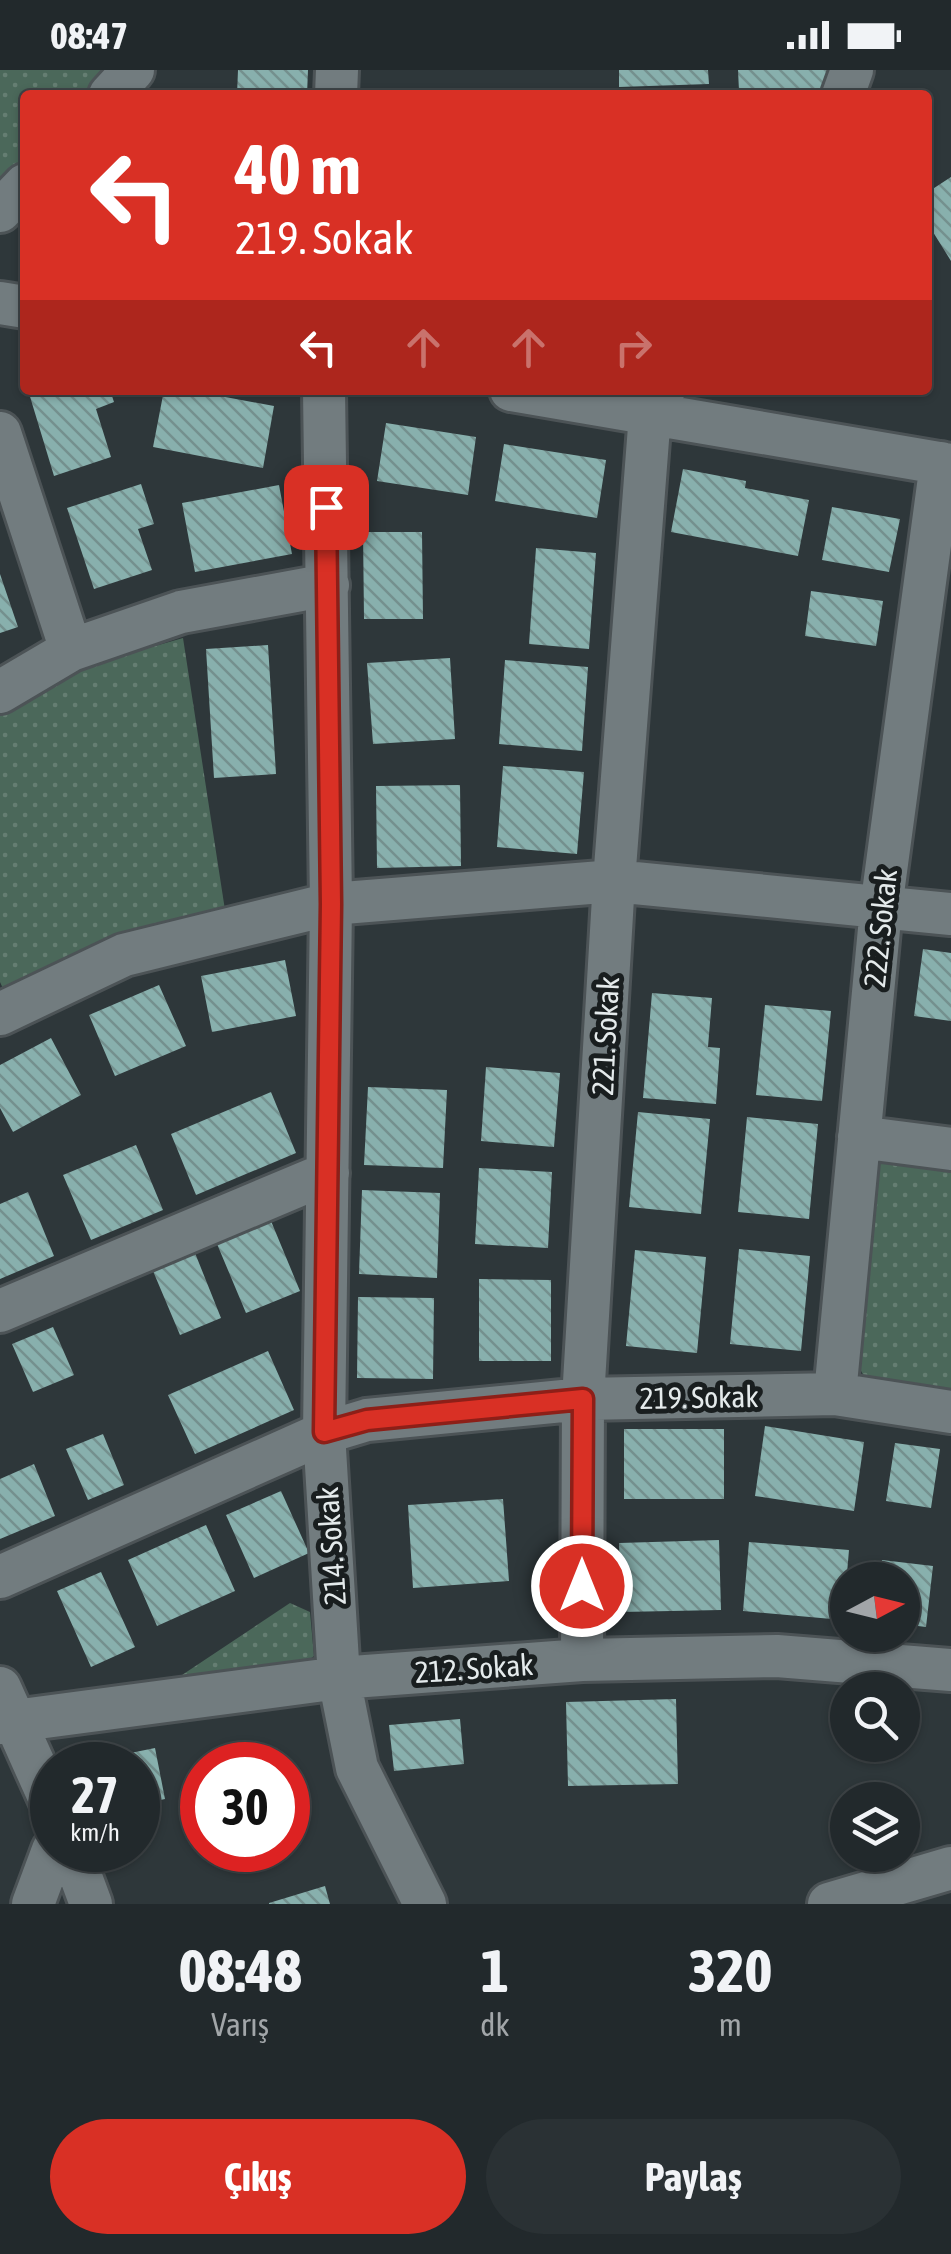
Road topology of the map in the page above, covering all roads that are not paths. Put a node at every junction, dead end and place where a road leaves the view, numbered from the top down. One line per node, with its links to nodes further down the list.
1 (133, 70): 2 (street)
2 (115, 90)
3 (20, 189): 4 (street)
4 (0, 211)
5 (324, 395): 10 (street, 214. Sokak)
6 (572, 395): 7 (street)
7 (657, 402): 9 (street); 13 (street, 221. Sokak)
8 (0, 433): 11 (street)
9 (946, 464): 15 (street, 222. Sokak)
10 (328, 585): 11 (street); 14 (street, 214. Sokak)
11 (72, 650): 12 (street)
12 (0, 692)
13 (614, 881): 14 (street); 15 (street); 23 (street, 221. Sokak)
14 (331, 904): 17 (street); 20 (street, 214. Sokak)
15 (881, 908): 16 (street); 18 (street, 222. Sokak)
16 (951, 914)
17 (0, 1014)
18 (860, 1138): 19 (street); 22 (street, 222. Sokak)
19 (951, 1149)
20 (328, 1173): 21 (street); 25 (street, 214. Sokak)
21 (0, 1311)
22 (835, 1394): 23 (street, 219. Sokak); 24 (street, 219. Sokak)
23 (583, 1399): 25 (street, 219. Sokak); 27 (street, 221. Sokak)
24 (951, 1412)
25 (324, 1432): 26 (street, 219. Sokak); 29 (street, 214. Sokak)
26 (0, 1577)
27 (582, 1660): 28 (street, 212. Sokak); 29 (street, 212. Sokak)
28 (950, 1664)
29 (339, 1678): 30 (street, 212. Sokak); 37 (street, 214. Sokak)
30 (5, 1711): 31 (street)
31 (30, 1760)
32 (951, 1868): 38 (street)
33 (45, 1872): 35 (street)
34 (79, 1872): 36 (street)
35 (33, 1904)
36 (91, 1904)
37 (426, 1904)
38 (830, 1904)

